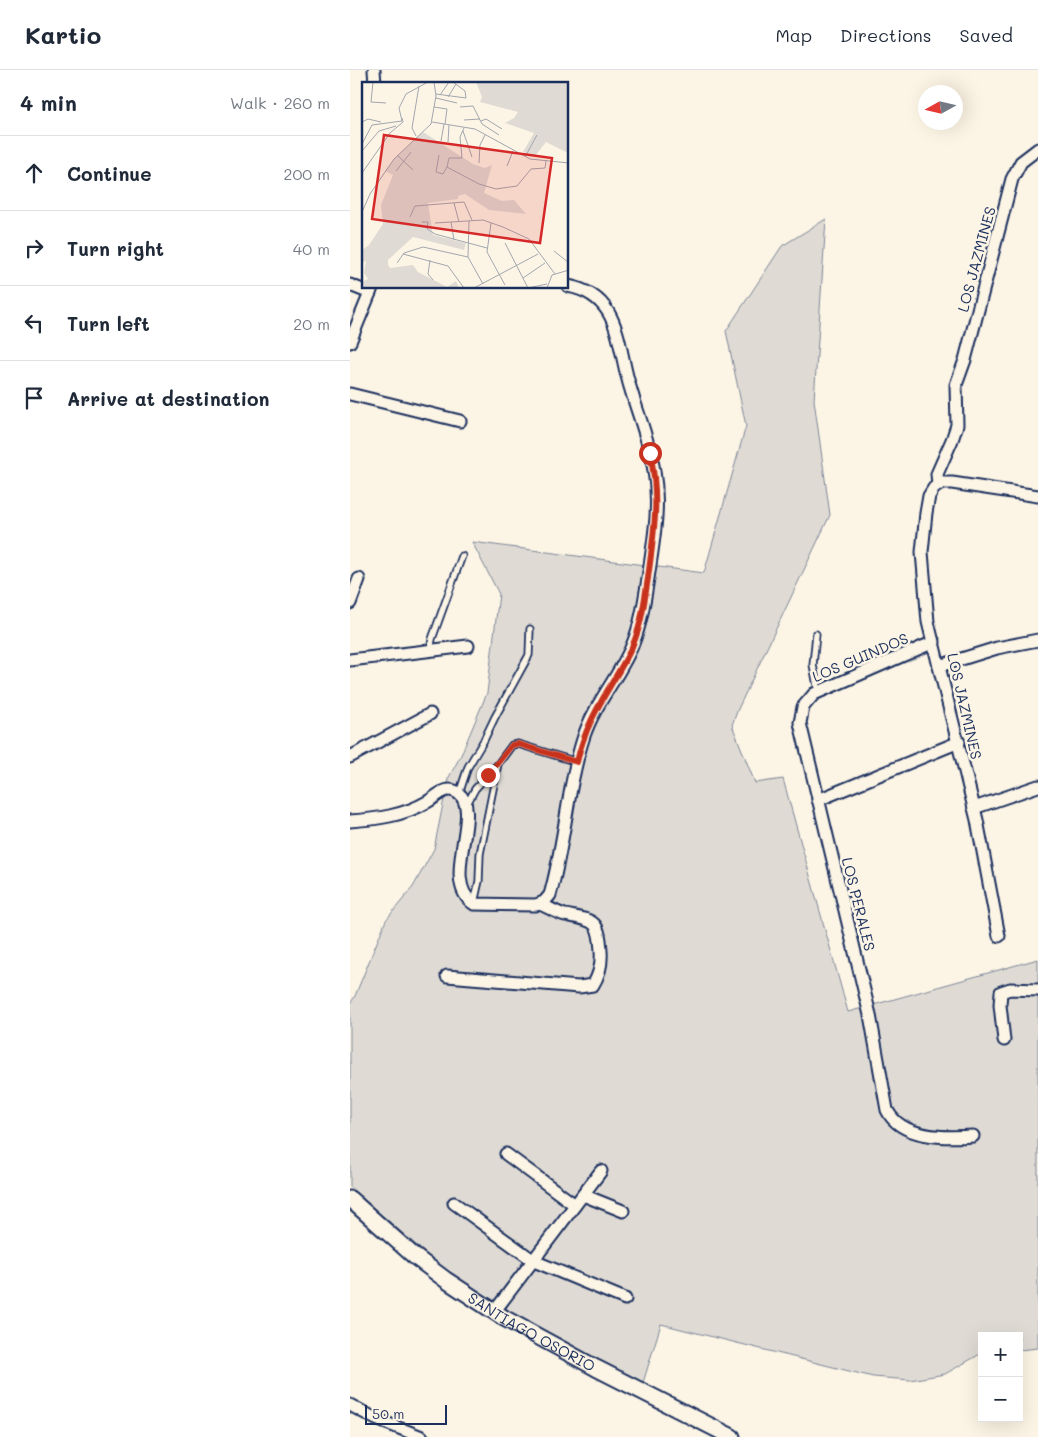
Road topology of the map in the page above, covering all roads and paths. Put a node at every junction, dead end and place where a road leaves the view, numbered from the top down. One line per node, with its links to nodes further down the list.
1 (1038, 149): 7 (street, LOS JAZMINES)
2 (569, 286): 25 (street)
3 (371, 290): 4 (street)
4 (350, 342)
5 (350, 394): 6 (street)
6 (460, 421)
7 (938, 485): 8 (street); 15 (street, LOS JAZMINES)
8 (1038, 496)
9 (462, 556): 17 (lane)
10 (359, 579): 11 (street)
11 (350, 603)
12 (530, 629): 28 (lane)
13 (816, 634): 20 (lane)
14 (1038, 640): 19 (street)
15 (934, 642): 19 (street, LOS JAZMINES); 20 (street, LOS GUINDOS)
16 (468, 646): 17 (street)
17 (430, 651): 18 (street)
18 (350, 660)
19 (939, 666): 23 (street, LOS JAZMINES)
20 (818, 691): 21 (street, LOS GUINDOS)
21 (803, 706): 29 (street, LOS PERALES)
22 (430, 714): 24 (street)
23 (959, 742): 29 (street); 31 (street, LOS JAZMINES)
24 (350, 757)
25 (577, 762): 26 (lane); 34 (street)
26 (498, 764): 30 (lane); 33 (lane)
27 (1038, 786): 31 (street)
28 (459, 794): 30 (street); 32 (street)
29 (818, 800): 39 (street, LOS PERALES)
30 (465, 807): 33 (street)
31 (974, 808): 35 (street, LOS JAZMINES)
32 (350, 822)
33 (474, 904): 34 (street)
34 (540, 904): 36 (street)
35 (999, 936)
36 (447, 976)
37 (1038, 990): 38 (street)
38 (1004, 1040)
39 (973, 1136)
40 (506, 1154): 45 (street)
41 (601, 1171): 42 (street)
42 (583, 1195): 45 (street); 46 (street)
43 (350, 1199): 49 (street, SANTIAGO OSORIO)
44 (454, 1203): 47 (street)
45 (575, 1205): 47 (street)
46 (623, 1211)
47 (534, 1261): 48 (street); 49 (street)
48 (625, 1298)
49 (494, 1312): 52 (street, SANTIAGO OSORIO)
50 (350, 1405): 51 (street)
51 (422, 1437)
52 (732, 1437)

